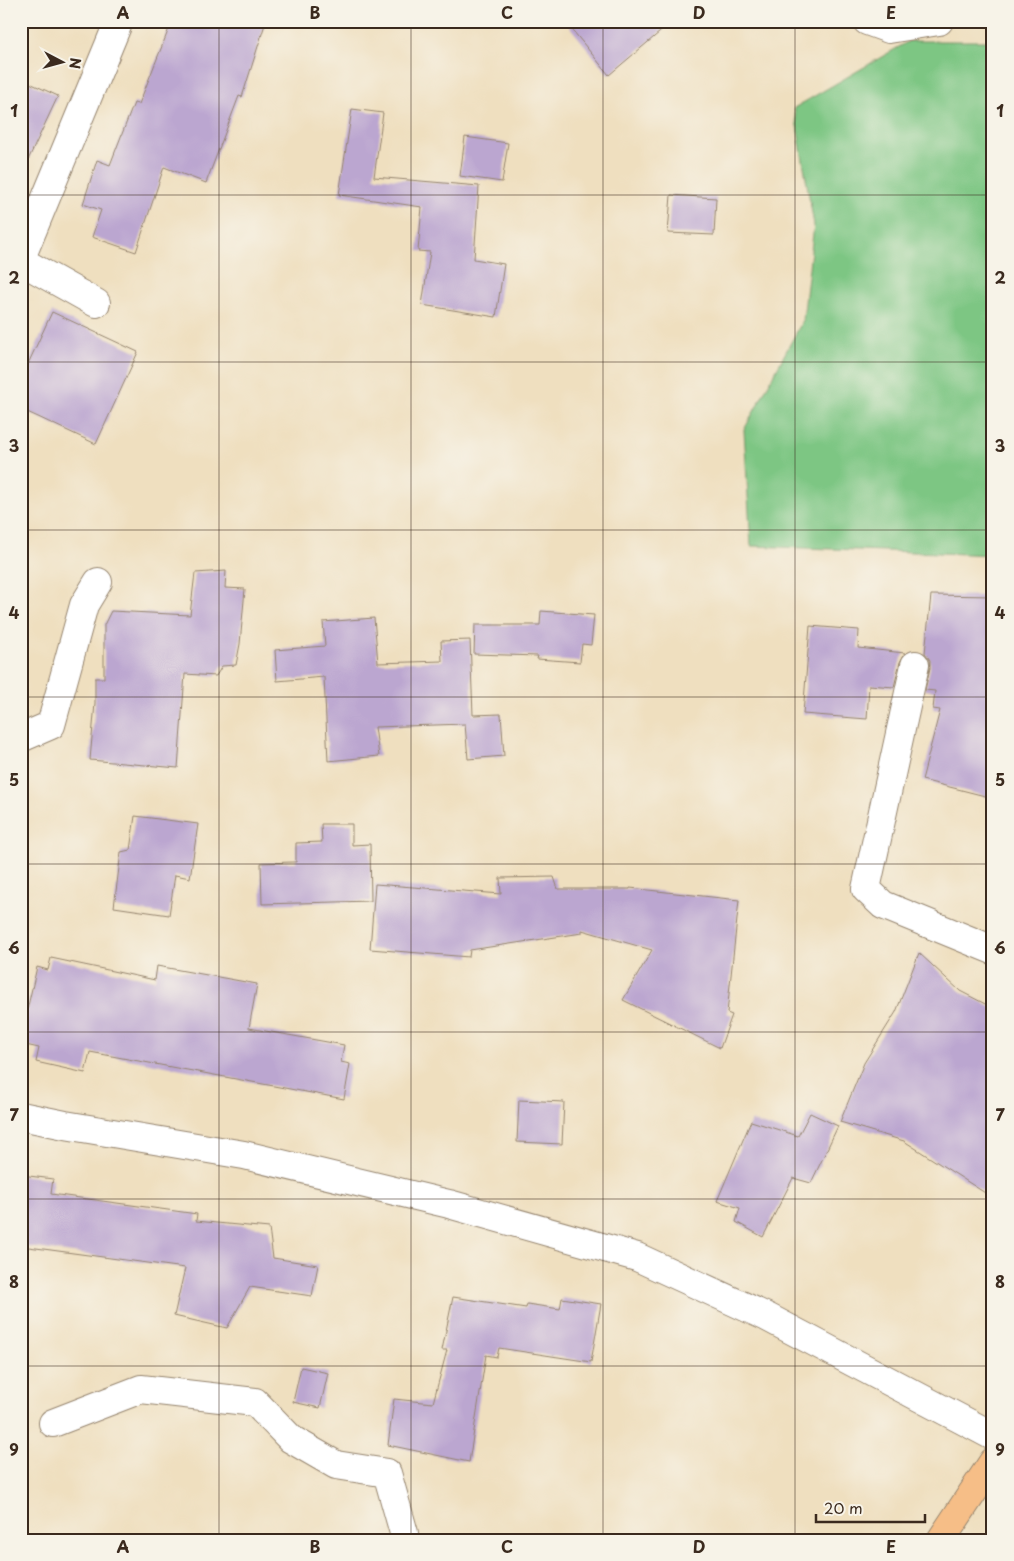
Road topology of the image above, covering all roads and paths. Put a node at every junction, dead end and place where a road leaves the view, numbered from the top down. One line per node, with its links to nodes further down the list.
1 (120, 21): 4 (street)
2 (867, 21): 3 (street)
3 (939, 21)
4 (21, 259): 5 (street)
5 (96, 303)
6 (98, 582): 8 (street)
7 (915, 665): 9 (street)
8 (21, 738)
9 (993, 950)
10 (21, 1116): 12 (street)
11 (53, 1422): 14 (street)
12 (993, 1436)
13 (993, 1462): 15 (highway)
14 (402, 1540)
15 (941, 1540)

